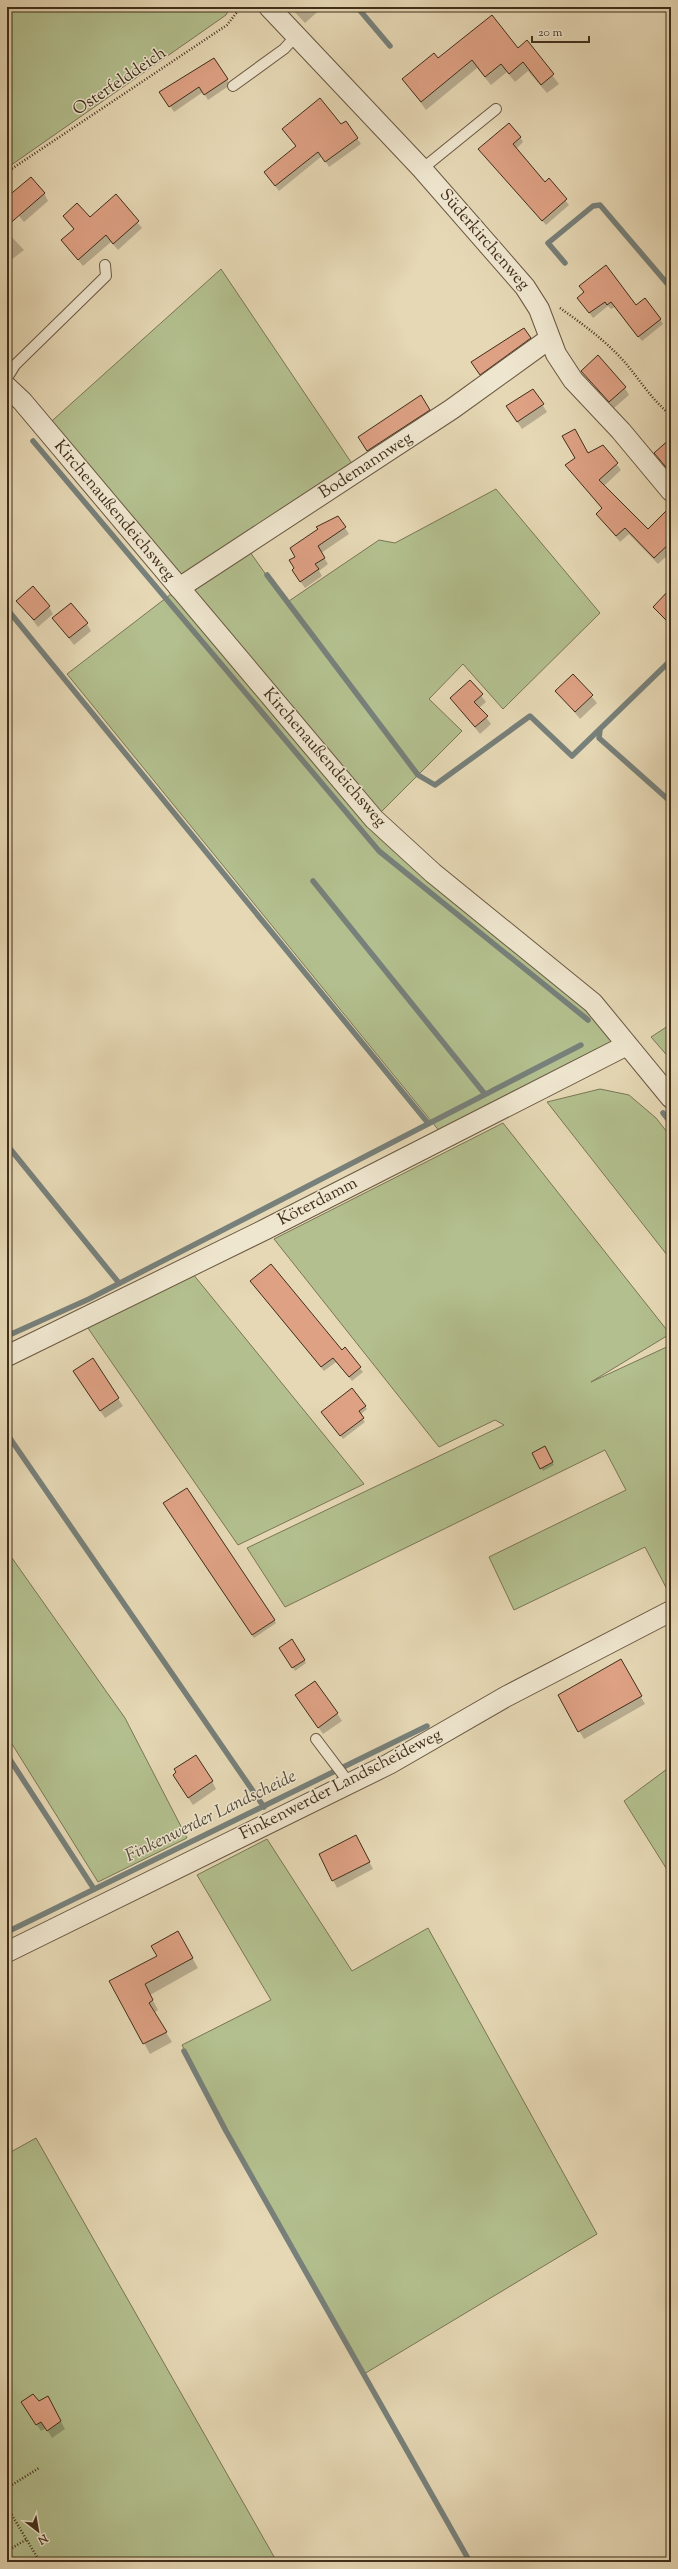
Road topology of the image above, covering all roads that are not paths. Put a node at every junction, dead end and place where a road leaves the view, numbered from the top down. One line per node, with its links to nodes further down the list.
1 (269, 7): 2 (street, Süderkirchenweg)
2 (295, 37): 3 (lane); 5 (street, Süderkirchenweg)
3 (233, 86)
4 (496, 109): 5 (lane)
5 (422, 169): 7 (street, Süderkirchenweg)
6 (105, 265): 8 (lane)
7 (549, 339): 10 (street, Süderkirchenweg); 11 (street, Bodemannweg)
8 (7, 378)
9 (7, 387): 11 (street, Kirchenaußendeichsweg)
10 (671, 491)
11 (179, 588): 12 (street, Kirchenaußendeichsweg)
12 (627, 1045): 13 (street, Kirchenaußendeichsweg); 14 (street, Köterdamm)
13 (671, 1098)
14 (7, 1356)
15 (671, 1611): 17 (street, Finkenwerder Landscheideweg)
16 (316, 1739): 17 (lane)
17 (348, 1780): 18 (street, Finkenwerder Landscheideweg)
18 (7, 1952)

